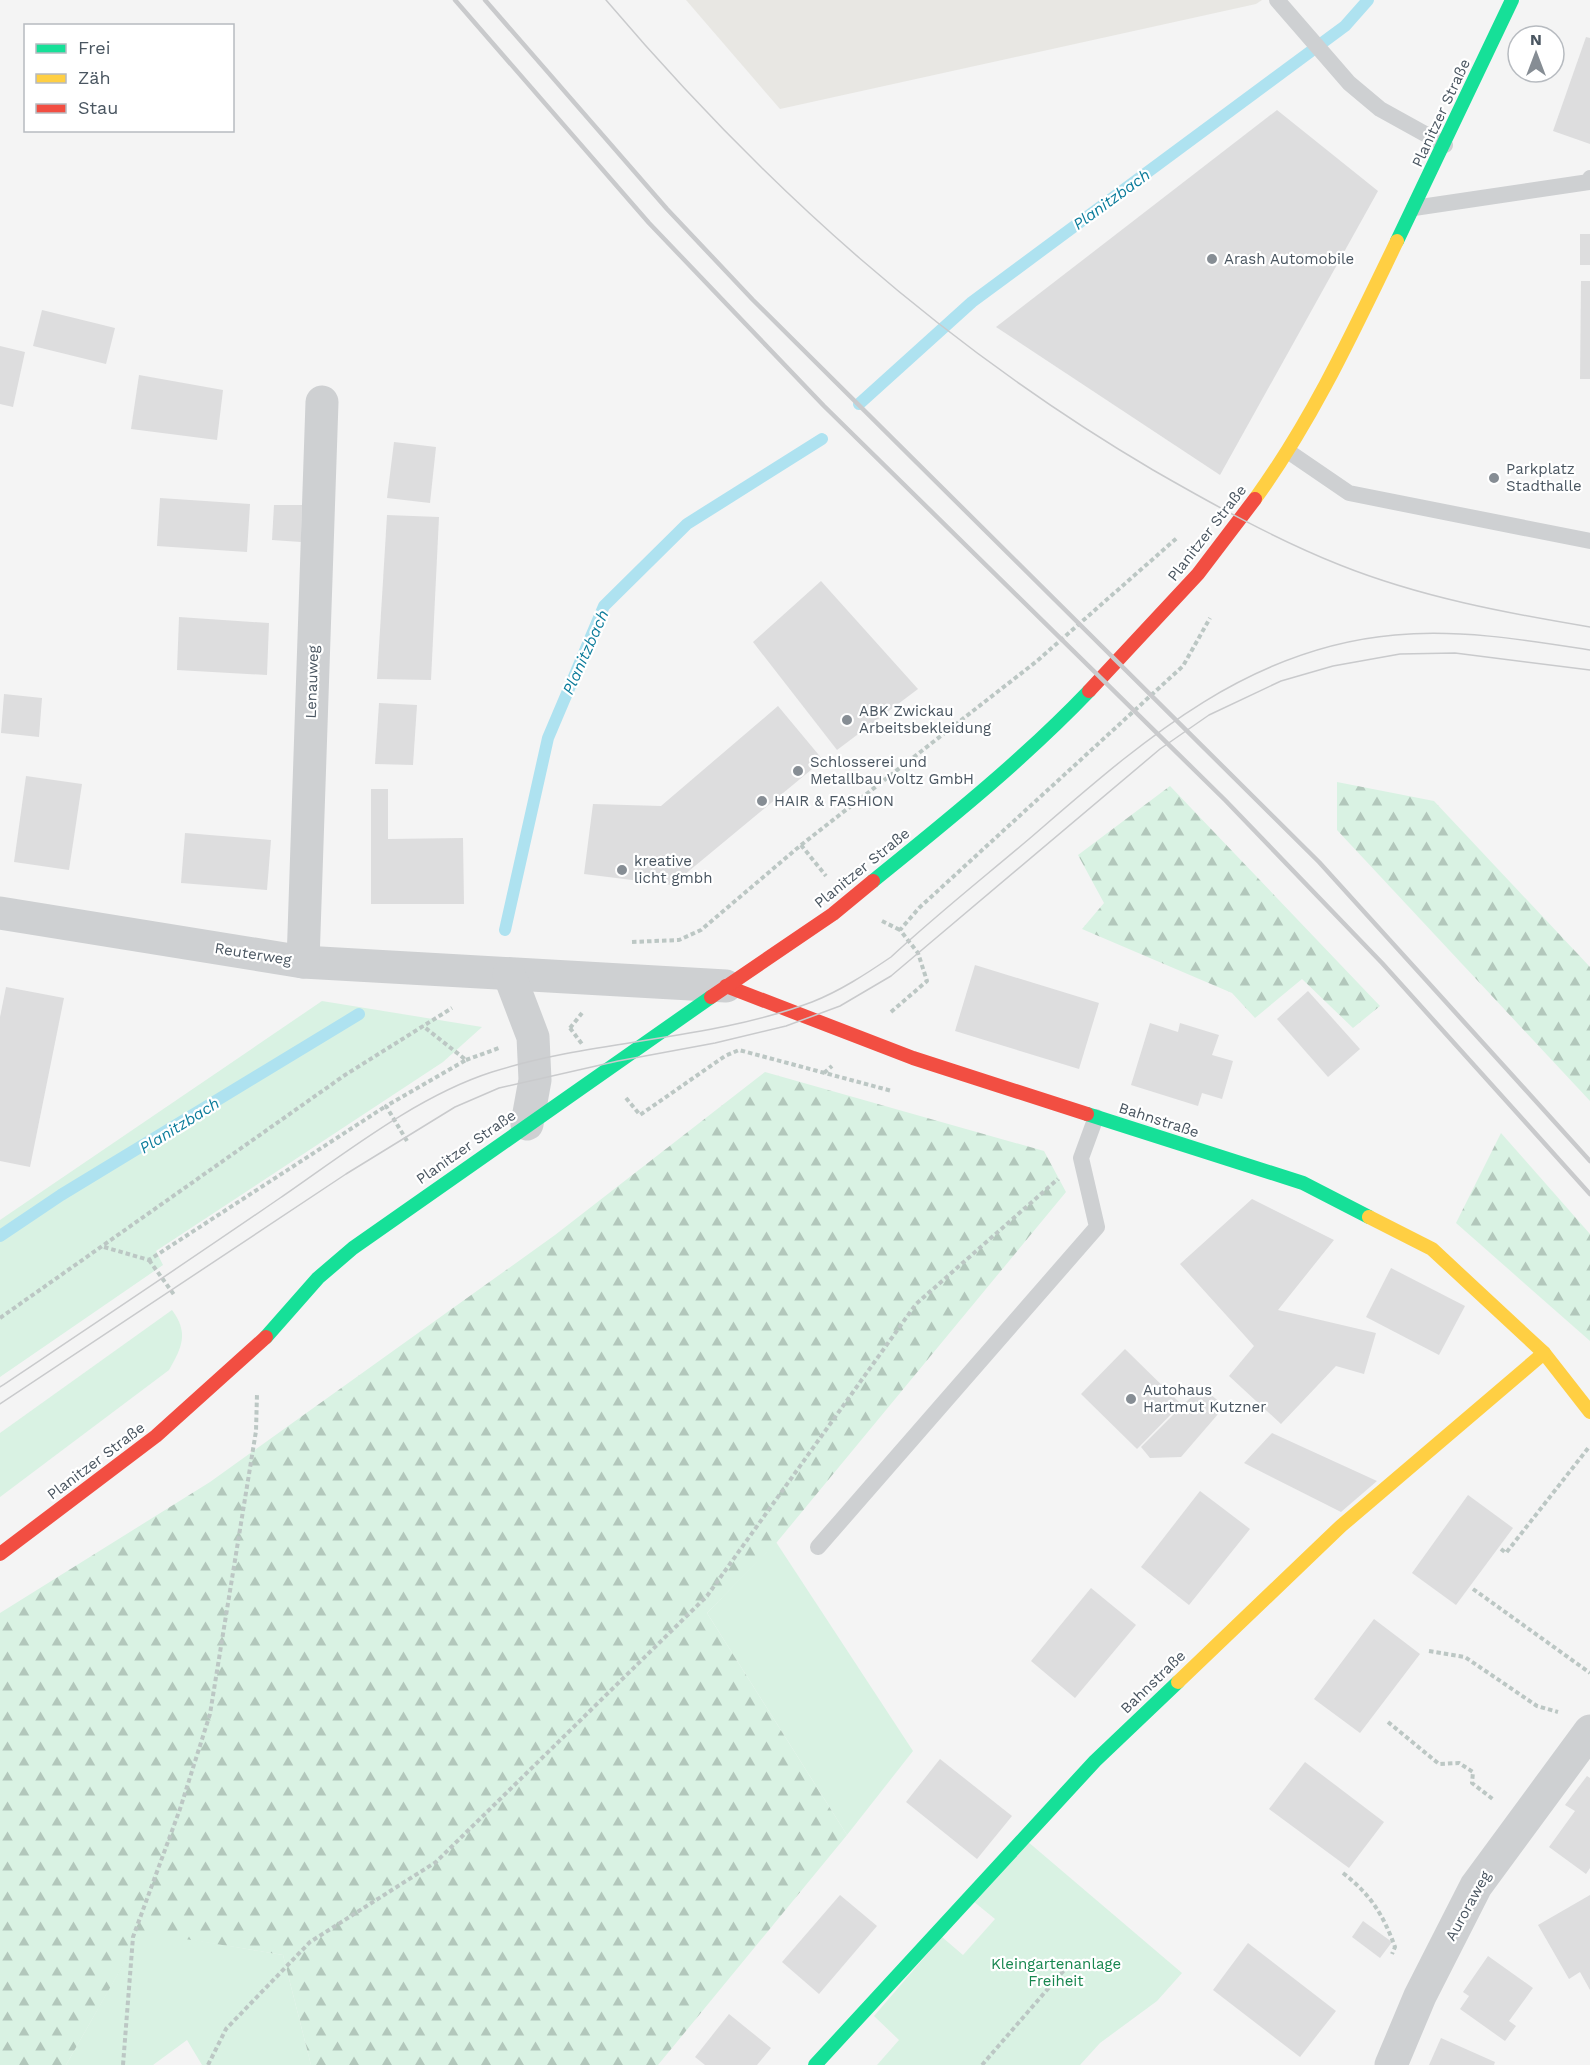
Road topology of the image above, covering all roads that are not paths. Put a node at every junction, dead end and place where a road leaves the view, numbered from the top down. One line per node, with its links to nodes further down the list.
1 (1277, 0): 3 (lane)
2 (1512, 0): 3 (main road, Planitzer Straße)
3 (1445, 145): 5 (main road, Planitzer Straße)
4 (1590, 178): 5 (lane)
5 (1414, 208): 7 (main road, Planitzer Straße)
6 (322, 402): 10 (street, Lenauweg)
7 (1289, 452): 8 (lane); 12 (main road, Planitzer Straße)
8 (1590, 541)
9 (0, 914): 10 (street, Reuterweg)
10 (303, 962): 11 (street, Reuterweg)
11 (509, 974): 12 (street, Reuterweg); 14 (street)
12 (726, 986): 13 (main road, Bahnstraße); 14 (main road, Planitzer Straße)
13 (1096, 1118): 15 (main road, Bahnstraße); 17 (lane)
14 (527, 1124): 18 (main road, Planitzer Straße)
15 (1544, 1353): 16 (main road, Bahnstraße); 20 (main road, Bahnstraße)
16 (1590, 1412)
17 (818, 1547)
18 (0, 1554)
19 (1590, 1731): 21 (street, Auroraweg)
20 (815, 2065)
21 (1391, 2065)

